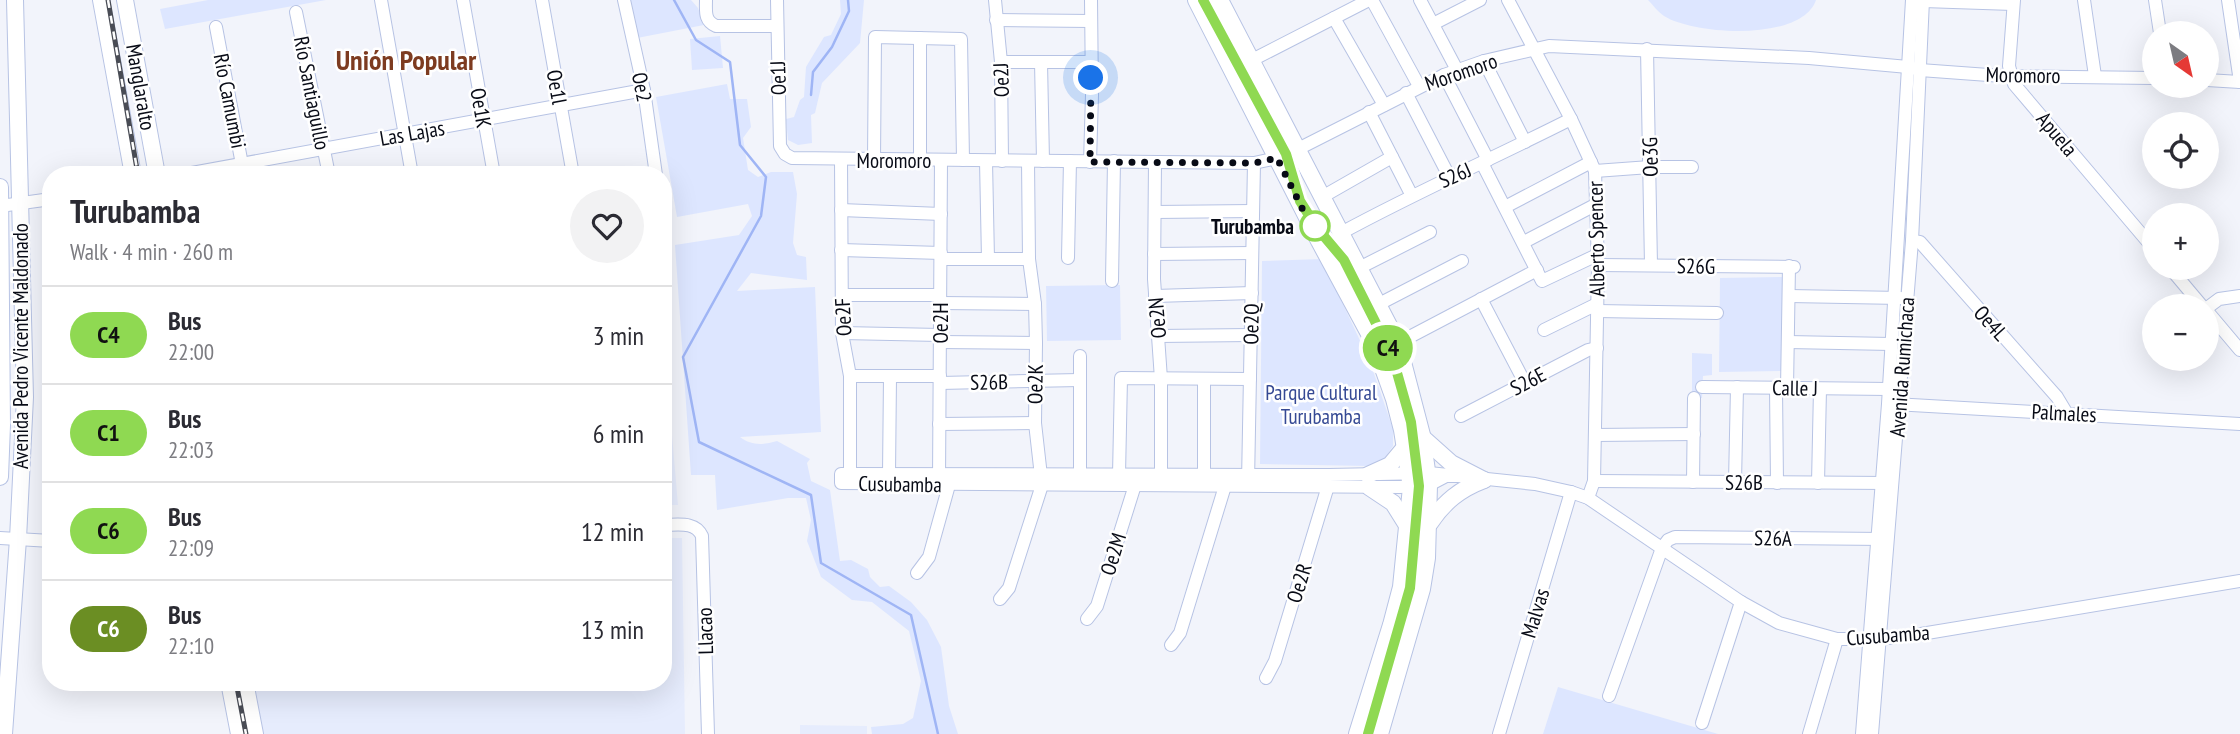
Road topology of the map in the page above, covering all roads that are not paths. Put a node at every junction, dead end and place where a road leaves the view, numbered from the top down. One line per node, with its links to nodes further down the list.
1 (15, 0): 94 (main road, Avenida Pedro Vicente Maldonado)
2 (101, 0): 76 (main road, Manglaralto)
3 (125, 0): 77 (main road, Manglaralto)
4 (381, 0): 54 (street)
5 (463, 0): 53 (street, Oe1K)
6 (541, 0): 49 (street, Oe1l)
7 (624, 0): 47 (street, Oe2)
8 (705, 0): 29 (street)
9 (777, 0): 29 (street, Oe1J)
10 (995, 0): 25 (street, Oe2J)
11 (1091, 0): 26 (street)
12 (1196, 0): 60 (main road)
13 (1220, 0): 34 (main road)
14 (1370, 0): 24 (street); 46 (street)
15 (1420, 0): 28 (street)
16 (1480, 0): 28 (street)
17 (1508, 0): 33 (street, Alberto Spencer)
18 (1919, 0): 22 (street); 39 (street, Avenida Rumichaca)
19 (2084, 0): 42 (street)
20 (2155, 0): 27 (street)
21 (2228, 0): 45 (street)
22 (2013, 2): 41 (street)
23 (296, 12): 56 (street, Río Santiaguillo)
24 (1334, 18): 34 (street); 50 (street)
25 (996, 20): 26 (street); 36 (street, Oe2J)
26 (1091, 21): 38 (street)
27 (2158, 21)
28 (1433, 24): 40 (street)
29 (777, 26): 58 (street, Oe1J)
30 (216, 27): 78 (street, Río Camumbi)
31 (920, 38): 62 (street); 63 (street); 65 (street)
32 (1647, 50): 33 (street, Moromoro); 39 (street, Moromoro); 86 (street, Oe3G)
33 (1533, 51): 35 (street, Moromoro); 52 (street, Alberto Spencer)
34 (1252, 60): 57 (main road)
35 (1484, 61): 40 (street, Moromoro); 55 (street)
36 (1001, 62): 37 (street); 67 (street, Oe2J)
37 (1041, 62): 38 (street); 69 (street)
38 (1090, 62): 71 (street)
39 (1914, 69): 41 (street, Moromoro); 106 (street, Avenida Rumichaca); 128 (street, Avenida Rumichaca)
40 (1450, 73): 46 (street, Moromoro); 74 (street)
41 (2011, 75): 42 (street, Moromoro); 105 (street, Apuela)
42 (2095, 76): 43 (street, Moromoro)
43 (2142, 78)
44 (2219, 81): 45 (street)
45 (2240, 82)
46 (1419, 86): 48 (street, Moromoro)
47 (644, 90): 49 (street, Las Lajas); 84 (street, Oe2)
48 (1406, 93): 50 (street, Moromoro); 88 (street)
49 (561, 105): 53 (street, Las Lajas); 83 (street, Oe1l)
50 (1384, 105): 51 (street, Moromoro)
51 (1369, 113): 57 (street, Moromoro); 59 (street)
52 (1571, 119): 55 (street, S26J); 85 (street, Alberto Spencer)
53 (483, 120): 54 (street, Las Lajas); 82 (street, Oe1K)
54 (405, 134): 56 (street, Las Lajas); 81 (street)
55 (1525, 142): 74 (street, S26J)
56 (323, 149): 79 (street, Las Lajas); 80 (street, Río Santiaguillo)
57 (1297, 149): 60 (street, Moromoro); 91 (main road)
58 (785, 154): 61 (street, Moromoro)
59 (1392, 157): 90 (street); 91 (street)
60 (1277, 158): 75 (street, Moromoro); 173 (main road)
61 (841, 159): 62 (street, Moromoro); 97 (street, Oe2F)
62 (874, 160): 63 (street, Moromoro)
63 (920, 160): 64 (street, Moromoro)
64 (941, 160): 65 (street, Moromoro); 100 (street, Oe2H)
65 (962, 160): 66 (street, Moromoro)
66 (986, 161): 67 (street, Moromoro); 113 (street)
67 (1002, 161): 68 (street, Moromoro)
68 (1028, 161): 69 (street, Moromoro); 114 (street, Oe2K)
69 (1043, 161): 70 (street, Moromoro)
70 (1070, 161): 71 (street, Moromoro); 112 (street)
71 (1090, 162): 72 (street, Moromoro)
72 (1114, 162): 73 (street, Moromoro); 121 (street)
73 (1155, 162): 75 (street, Moromoro); 99 (street, Oe2N)
74 (1485, 162): 88 (street, S26J); 96 (street)
75 (1254, 163): 98 (street, Oe2Q)
76 (132, 166)
77 (155, 166)
78 (242, 166)
79 (255, 166)
80 (327, 166)
81 (410, 166)
82 (492, 166)
83 (571, 166)
84 (655, 166)
85 (1593, 166): 86 (street); 93 (street, Alberto Spencer); 96 (street)
86 (1650, 167): 87 (street); 117 (street, Oe3G)
87 (1692, 167)
88 (1450, 178): 90 (street, S26J)
89 (0, 187): 95 (main road, Avenida Pedro Vicente Maldonado)
90 (1411, 194): 104 (street, S26J)
91 (1322, 197): 104 (main road)
92 (42, 201): 94 (street)
93 (1597, 204): 107 (street); 115 (street, Alberto Spencer)
94 (19, 205): 95 (street); 101 (main road, Avenida Pedro Vicente Maldonado)
95 (0, 206): 102 (main road, Avenida Pedro Vicente Maldonado)
96 (1505, 207): 107 (street)
97 (841, 210): 100 (street); 108 (street, Oe2F)
98 (1253, 211): 99 (street); 109 (street, Oe2Q)
99 (1155, 212): 110 (street, Oe2N)
100 (941, 214): 111 (street, Oe2H)
101 (20, 222): 102 (street); 203 (main road, Avenida Pedro Vicente Maldonado)
102 (0, 224): 180 (main road, Avenida Pedro Vicente Maldonado)
103 (1430, 232): 118 (street)
104 (1341, 233): 118 (main road)
105 (2142, 235)
106 (1912, 241): 128 (street, Avenida Rumichaca); 165 (street, Oe4L)
107 (1524, 242): 119 (street)
108 (841, 250): 111 (street); 124 (street, Oe2F)
109 (1252, 253): 110 (street); 122 (street, Oe2Q)
110 (1154, 254): 125 (street, Oe2N)
111 (941, 256): 113 (street); 129 (street, Oe2H)
112 (1068, 258)
113 (988, 259): 114 (street)
114 (1029, 259): 132 (street, Oe2K)
115 (1598, 260): 117 (street, S26G); 119 (street, S26G); 134 (street, Alberto Spencer)
116 (1462, 261): 133 (street)
117 (1651, 265): 126 (street, S26G)
118 (1359, 268): 133 (main road)
119 (1540, 276): 130 (street, S26G)
120 (2180, 280): 123 (street)
121 (1112, 281)
122 (1252, 293): 125 (street); 139 (street, Oe2Q)
123 (2193, 294)
124 (842, 295): 129 (street); 138 (street, Oe2F)
125 (1155, 296): 140 (street, Oe2N)
126 (1789, 296): 128 (street); 142 (street)
127 (2240, 296): 131 (street)
128 (1901, 298): 145 (street, Avenida Rumichaca); 164 (street, Avenida Rumichaca)
129 (940, 299): 132 (street); 141 (street, Oe2H)
130 (1481, 299): 144 (street, S26G); 157 (street)
131 (2219, 299)
132 (1035, 303): 143 (street, Oe2K)
133 (1379, 303): 144 (main road)
134 (1597, 308): 135 (street); 137 (street); 146 (street, Alberto Spencer)
135 (1717, 313)
136 (2219, 325): 147 (street)
137 (1544, 330)
138 (842, 333): 141 (street); 149 (street, Oe2F)
139 (1251, 335): 140 (street); 152 (street, Oe2Q)
140 (1158, 336): 151 (street, Oe2N)
141 (940, 339): 143 (street); 153 (street, Oe2H)
142 (1788, 342): 145 (street); 160 (street)
143 (1036, 343): 156 (street, Oe2K)
144 (1398, 343): 172 (main road)
145 (1891, 344): 162 (street, Avenida Rumichaca)
146 (1597, 348): 157 (street, S26E); 171 (street, Alberto Spencer)
147 (2240, 350)
148 (1080, 356): 154 (street)
149 (850, 376): 150 (street, S26B); 174 (street, Oe2F)
150 (890, 377): 153 (street, S26B); 175 (street)
151 (1161, 379): 155 (street); 177 (street); 178 (street, Oe2N)
152 (1250, 379): 155 (street); 184 (street, Oe2Q)
153 (940, 380): 156 (street, S26B); 168 (street, Oe2H)
154 (1080, 380): 156 (street, S26B); 176 (street)
155 (1204, 380): 179 (street)
156 (1035, 381): 167 (street, Oe2K)
157 (1525, 383): 166 (street, S26E)
158 (1702, 387): 159 (street, Calle J)
159 (1737, 387): 160 (street, Calle J); 190 (street)
160 (1782, 388): 161 (street, Calle J); 191 (street)
161 (1820, 389): 162 (street, Calle J); 192 (street)
162 (1889, 389): 164 (street, Avenida Rumichaca)
163 (1693, 398): 170 (street)
164 (1894, 404): 165 (street, Palmales); 193 (street, Avenida Rumichaca)
165 (2066, 412): 169 (street, Palmales)
166 (1461, 415)
167 (1035, 423): 168 (street); 183 (street, Oe2K)
168 (939, 424): 182 (street, Oe2H)
169 (2240, 424)
170 (1694, 434): 171 (street); 189 (street)
171 (1595, 435): 188 (street, Alberto Spencer)
172 (1423, 438): 181 (main road); 186 (main road)
173 (1405, 447): 185 (main road); 187 (main road)
174 (850, 474): 175 (street, Cusubamba); 182 (street, Cusubamba)
175 (889, 474): 182 (street, Cusubamba)
176 (1080, 475): 177 (street, Cusubamba); 183 (street, Cusubamba)
177 (1119, 475): 178 (street, Cusubamba)
178 (1161, 475): 179 (street, Cusubamba)
179 (1204, 475): 184 (street, Cusubamba)
180 (0, 477)
181 (1429, 479): 185 (street, Cusubamba); 186 (street, Cusubamba); 199 (main road)
182 (944, 480): 183 (street, Cusubamba); 207 (street, Oe2H)
183 (1041, 480): 194 (street, Cusubamba); 209 (street, Oe2K)
184 (1248, 480): 187 (street, Cusubamba); 195 (street, Cusubamba); 196 (street, Cusubamba)
185 (1411, 480): 187 (street, Cusubamba); 201 (main road)
186 (1484, 480): 197 (street, Cusubamba); 199 (main road)
187 (1369, 481): 196 (street, Cusubamba); 201 (main road)
188 (1594, 481): 189 (street, S26B); 198 (street, Alberto Spencer)
189 (1693, 482): 190 (street, S26B)
190 (1735, 482): 191 (street, S26B)
191 (1777, 483): 192 (street, S26B)
192 (1818, 483): 193 (street, S26B)
193 (1887, 483): 204 (street, Avenida Rumichaca)
194 (1135, 485): 195 (street, Cusubamba); 211 (street, Oe2M)
195 (1225, 486): 214 (street)
196 (1328, 486): 215 (street, Oe2R)
197 (1571, 492): 198 (street, Cusubamba); 226 (street, Malvas)
198 (1588, 498): 206 (street, Cusubamba)
199 (1430, 523): 225 (main road)
200 (672, 526): 223 (street, Llacao)
201 (1408, 528): 224 (main road)
202 (0, 538): 203 (street)
203 (18, 539): 205 (street); 220 (main road, Avenida Pedro Vicente Maldonado)
204 (1882, 539): 206 (street, S26A); 213 (street, Avenida Rumichaca)
205 (42, 540)
206 (1662, 548): 210 (street, Cusubamba); 218 (street)
207 (917, 573)
208 (2240, 581): 213 (street, Cusubamba)
209 (1000, 599)
210 (1741, 603): 212 (street, Cusubamba); 219 (street)
211 (1087, 620)
212 (1836, 639): 213 (street, Cusubamba); 227 (street)
213 (1873, 639): 228 (street, Avenida Rumichaca); 229 (street, Avenida Rumichaca)
214 (1171, 646)
215 (1266, 678)
216 (231, 691): 221 (main road)
217 (247, 691): 222 (main road)
218 (1609, 696)
219 (1702, 723)
220 (4, 734)
221 (239, 734)
222 (255, 734)
223 (708, 734)
224 (1357, 734)
225 (1380, 734)
226 (1499, 734)
227 (1809, 734)
228 (1862, 734)
229 (1872, 734)

